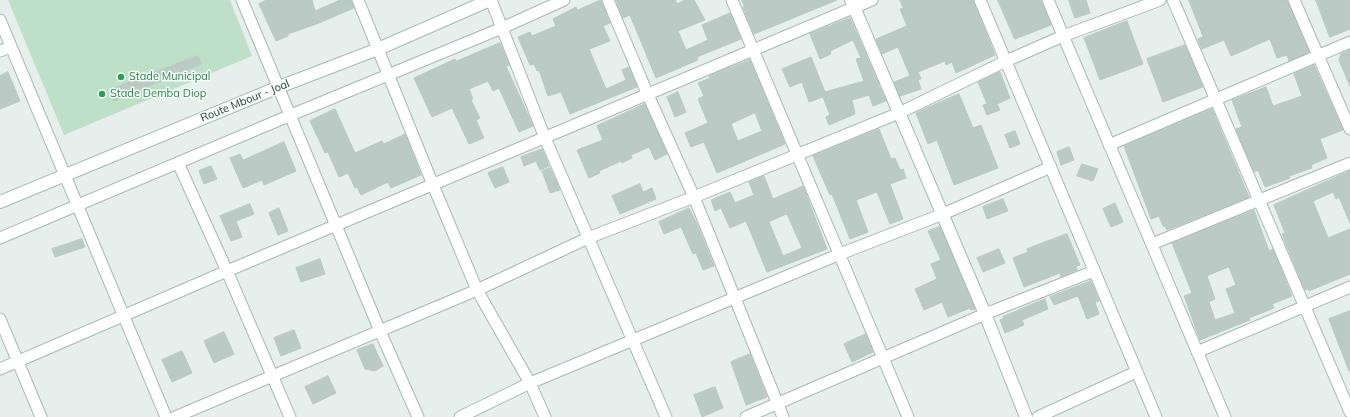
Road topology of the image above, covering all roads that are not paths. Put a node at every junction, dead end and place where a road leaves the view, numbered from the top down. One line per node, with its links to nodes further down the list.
1 (242, 0): 25 (street)
2 (358, 0): 19 (street)
3 (490, 0): 15 (street); 19 (main road, Route Mbour - Joal)
4 (564, 0): 15 (street)
5 (608, 0): 26 (street)
6 (732, 0): 21 (street)
7 (872, 0): 13 (street)
8 (980, 0): 23 (street)
9 (1048, 0): 16 (street)
10 (1160, 0): 16 (street)
11 (1173, 0): 27 (street)
12 (1294, 0): 22 (street)
13 (853, 4): 21 (street); 28 (main road)
14 (0, 20): 18 (street)
15 (502, 28): 24 (street); 31 (street)
16 (1063, 36): 23 (street); 32 (street)
17 (1350, 42): 22 (street)
18 (11, 47): 20 (street); 37 (street)
19 (378, 49): 24 (street); 25 (main road, Route Mbour - Joal)
20 (0, 51)
21 (753, 51): 26 (street); 33 (street)
22 (1318, 56): 27 (street); 30 (street)
23 (1006, 61): 28 (street); 36 (street)
24 (389, 75): 29 (street); 38 (street)
25 (279, 87): 29 (street); 37 (main road, Route Mbour - Joal)
26 (648, 95): 31 (street); 39 (street)
27 (1215, 101): 32 (street); 40 (street)
28 (899, 113): 33 (street); 43 (main road)
29 (291, 115): 34 (street); 44 (street)
30 (1350, 129)
31 (545, 138): 38 (street); 46 (street)
32 (1109, 145): 47 (street)
33 (798, 154): 39 (street); 48 (street)
34 (178, 163): 42 (street); 49 (street)
35 (1350, 163): 40 (street)
36 (1051, 167): 43 (street); 50 (street)
37 (65, 176): 41 (main road, Route Mbour - Joal); 42 (street)
38 (433, 185): 44 (street); 52 (street)
39 (694, 197): 46 (street); 53 (street)
40 (1259, 201): 47 (street); 54 (street)
41 (0, 202)
42 (78, 206): 45 (street); 56 (street)
43 (943, 214): 48 (street); 55 (main road)
44 (338, 226): 49 (street); 58 (street)
45 (0, 238)
46 (588, 238): 52 (street); 59 (street)
47 (1152, 244): 60 (street)
48 (840, 254): 53 (street); 61 (street)
49 (227, 271): 56 (street); 65 (street)
50 (1094, 271): 55 (street); 64 (street)
51 (1350, 287): 54 (street)
52 (477, 290): 58 (street); 66 (street)
53 (735, 298): 59 (street); 67 (street)
54 (1306, 306): 60 (street); 68 (street)
55 (985, 314): 61 (street); 80 (main road)
56 (124, 315): 62 (street); 70 (street)
57 (0, 319): 62 (street)
58 (380, 331): 65 (street); 73 (street)
59 (634, 341): 66 (street); 76 (street)
60 (1197, 352): 83 (street)
61 (883, 358): 67 (street); 79 (street)
62 (17, 360): 63 (street); 69 (street)
63 (0, 369)
64 (1136, 372): 81 (street); 82 (street)
65 (272, 376): 71 (street); 72 (street)
66 (530, 383): 74 (street); 75 (street)
67 (778, 404): 77 (street); 78 (street)
68 (1350, 412)
69 (41, 417)
70 (166, 417)
71 (175, 417)
72 (290, 417)
73 (418, 417)
74 (460, 417)
75 (545, 417)
76 (666, 417)
77 (746, 417)
78 (783, 417)
79 (908, 417)
80 (1026, 417)
81 (1038, 417)
82 (1156, 417)
83 (1225, 417)

